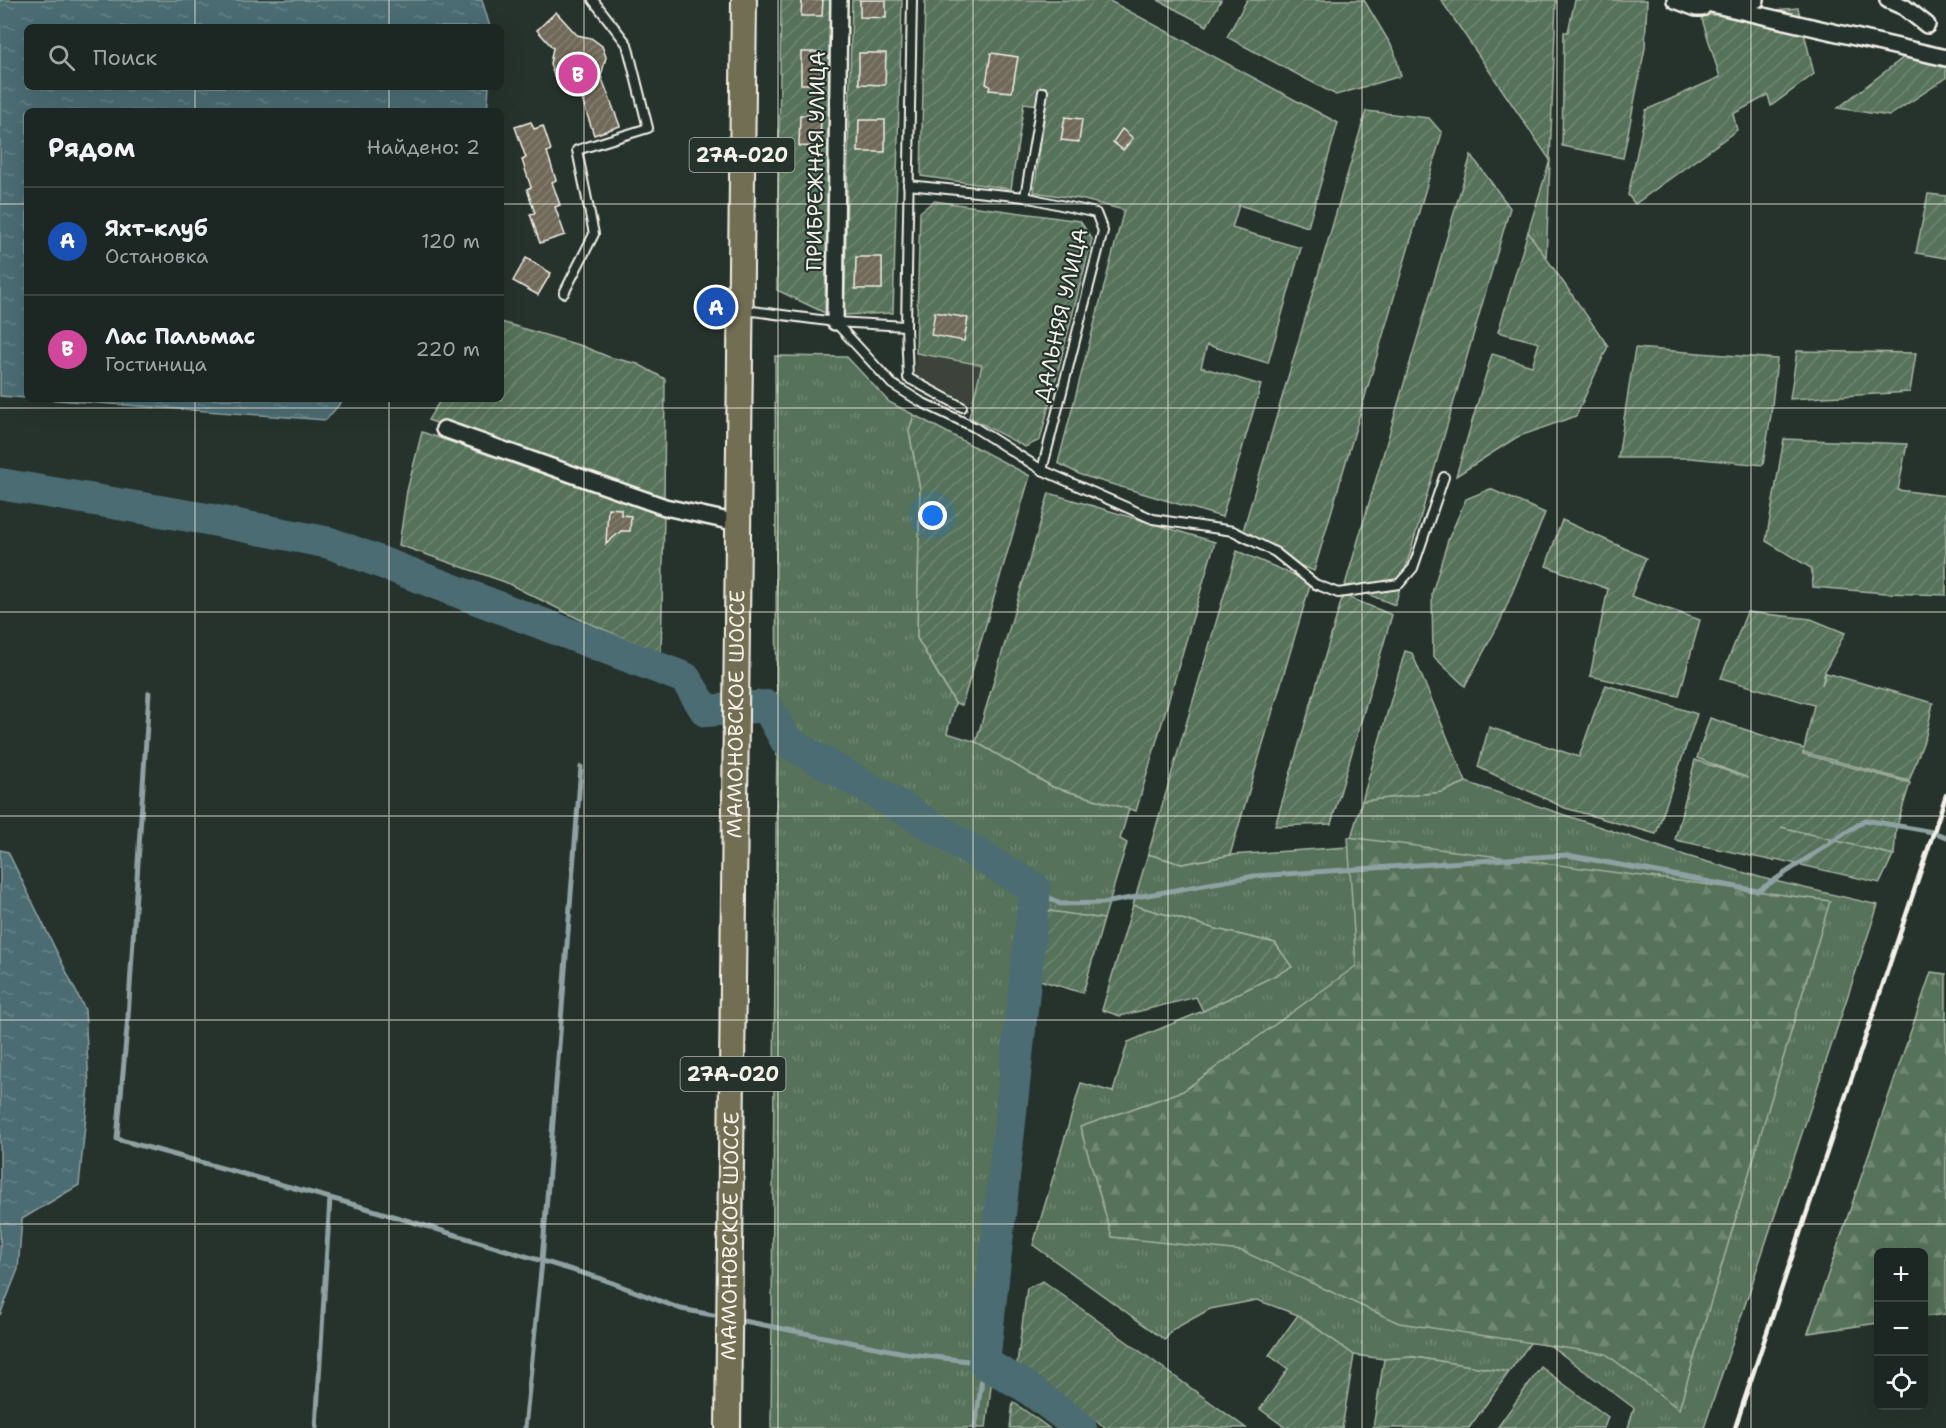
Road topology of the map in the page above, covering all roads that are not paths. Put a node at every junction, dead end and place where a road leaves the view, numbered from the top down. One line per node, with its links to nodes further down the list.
1 (593, 0): 14 (lane)
2 (744, 0): 15 (main road, МАМОНОВСКОЕ ШОССЕ / 27А-020)
3 (839, 0): 16 (street, ПРИБРЕЖНАЯ УЛИЦА)
4 (912, 0): 12 (lane)
5 (1676, 0): 7 (street)
6 (1694, 0): 10 (street)
7 (1756, 0)
8 (1888, 0): 9 (street)
9 (1927, 25)
10 (1946, 58)
11 (1043, 92): 13 (lane)
12 (908, 186): 13 (lane, ДАЛЬНЯЯ УЛИЦА); 17 (lane)
13 (1024, 197): 20 (lane, ДАЛЬНЯЯ УЛИЦА)
14 (564, 293)
15 (741, 309): 16 (lane); 22 (main road, МАМОНОВСКОЕ ШОССЕ / 27А-020)
16 (835, 322): 17 (lane); 20 (lane)
17 (906, 326): 18 (lane)
18 (962, 407)
19 (444, 429): 22 (street)
20 (1042, 471): 21 (lane)
21 (1444, 477)
22 (738, 523): 23 (main road, МАМОНОВСКОЕ ШОССЕ / 27А-020)
23 (728, 1428)

